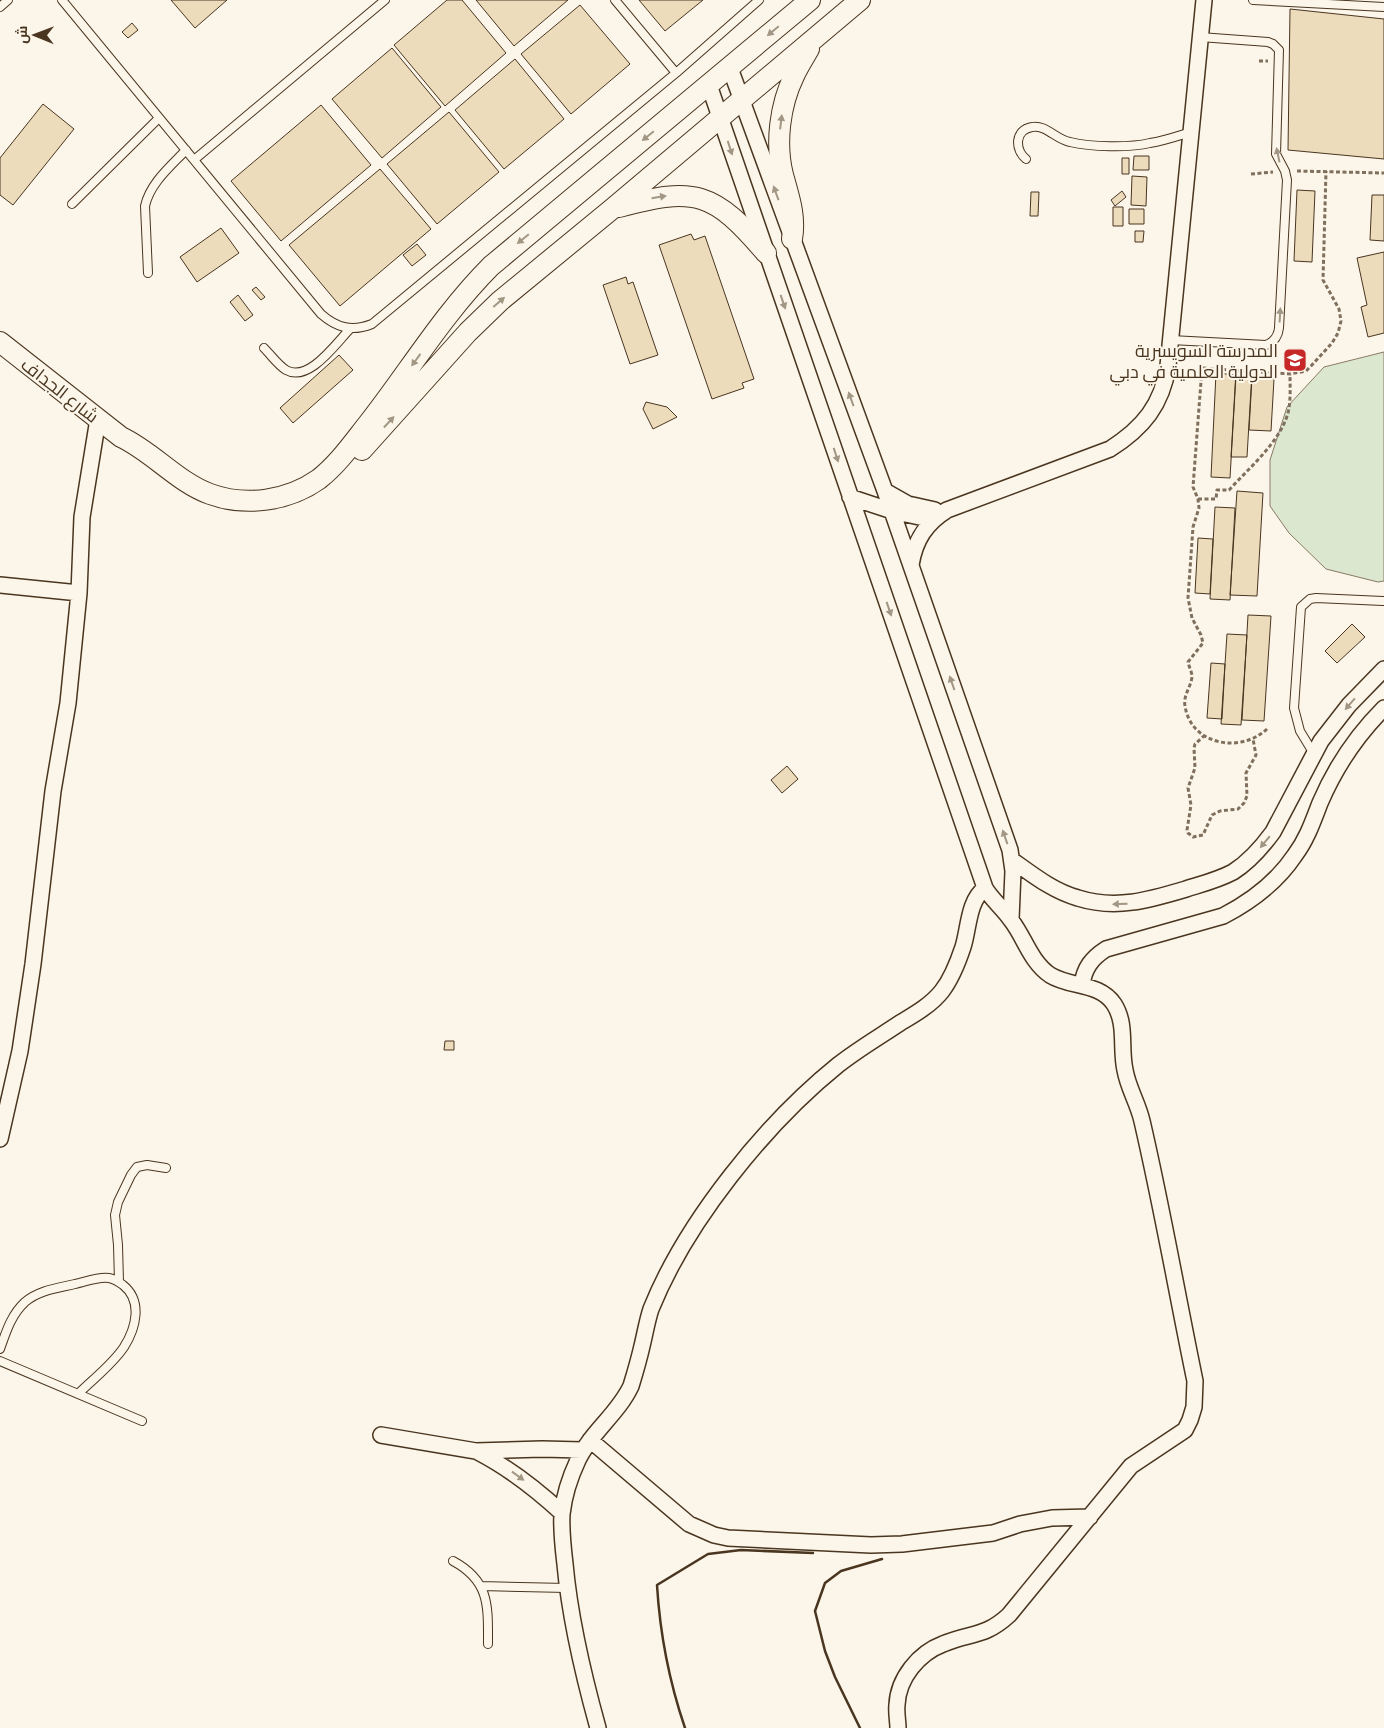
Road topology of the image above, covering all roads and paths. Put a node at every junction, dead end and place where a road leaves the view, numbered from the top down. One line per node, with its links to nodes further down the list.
1 (8, 0): 10 (lane)
2 (62, 0): 18 (lane)
3 (385, 0): 23 (lane)
4 (615, 0): 15 (lane)
5 (759, 0): 15 (lane)
6 (810, 0): 14 (street, one-way to 14)
7 (860, 0): 12 (street)
8 (1204, 0): 13 (street)
9 (1254, 0): 11 (lane)
10 (0, 7)
11 (1384, 7)
12 (818, 36): 17 (street); 27 (street, one-way to 12)
13 (1200, 37): 20 (street); 31 (lane, one-way to 13)
14 (730, 68): 16 (street); 17 (street)
15 (676, 72): 30 (lane)
16 (710, 85): 19 (street); 36 (street, one-way to 36)
17 (742, 100): 19 (street); 27 (street, one-way to 17)
18 (159, 118): 21 (lane); 25 (lane)
19 (720, 118): 26 (street); 28 (street, one-way to 28)
20 (1191, 132): 22 (lane); 31 (street)
21 (186, 150): 23 (lane); 29 (lane)
22 (1026, 159)
23 (194, 160): 30 (lane)
24 (1384, 173): 34 (path)
25 (72, 204)
26 (612, 209): 28 (street, one-way to 28); 36 (street, one-way to 26)
27 (792, 239): 37 (street, one-way to 27)
28 (766, 253): 38 (street, one-way to 38)
29 (148, 273)
30 (350, 329): 33 (lane)
31 (1171, 340): 40 (street)
32 (0, 342): 35 (street, شارع الجداف)
33 (264, 348)
34 (1290, 374): 39 (path); 39 (path)
35 (98, 419): 36 (street, شارع الجداف); 45 (street)
36 (121, 437)
37 (885, 491): 40 (street); 41 (street)
38 (850, 497): 41 (street); 54 (street, one-way to 54)
39 (1198, 499): 50 (path)
40 (947, 510): 42 (street)
41 (892, 511): 42 (street); 43 (street)
42 (933, 520): 43 (street)
43 (911, 566): 53 (street, one-way to 43)
44 (0, 585): 45 (street)
45 (79, 593): 57 (street)
46 (1384, 601): 52 (lane)
47 (1384, 669): 52 (street, one-way to 52)
48 (1384, 708): 56 (street)
49 (1267, 729): 51 (path)
50 (1205, 736): 51 (path); 51 (path)
51 (1253, 739)
52 (1314, 754): 53 (street, one-way to 53)
53 (1012, 860): 55 (street)
54 (984, 888): 55 (street); 65 (street)
55 (1011, 920): 56 (street)
56 (1082, 985): 68 (street)
57 (0, 1139)
58 (166, 1168): 59 (lane)
59 (119, 1282): 60 (lane); 62 (lane)
60 (0, 1349)
61 (0, 1361): 62 (lane)
62 (78, 1394): 63 (lane)
63 (142, 1421)
64 (381, 1435): 66 (street)
65 (586, 1445): 66 (street); 67 (street); 68 (street)
66 (476, 1451): 67 (street, one-way to 67)
67 (562, 1514): 71 (street)
68 (1090, 1518): 74 (street)
69 (453, 1561): 70 (lane)
70 (481, 1586): 71 (lane); 72 (lane)
71 (567, 1588): 73 (street)
72 (488, 1644)
73 (598, 1728)
74 (898, 1728)

